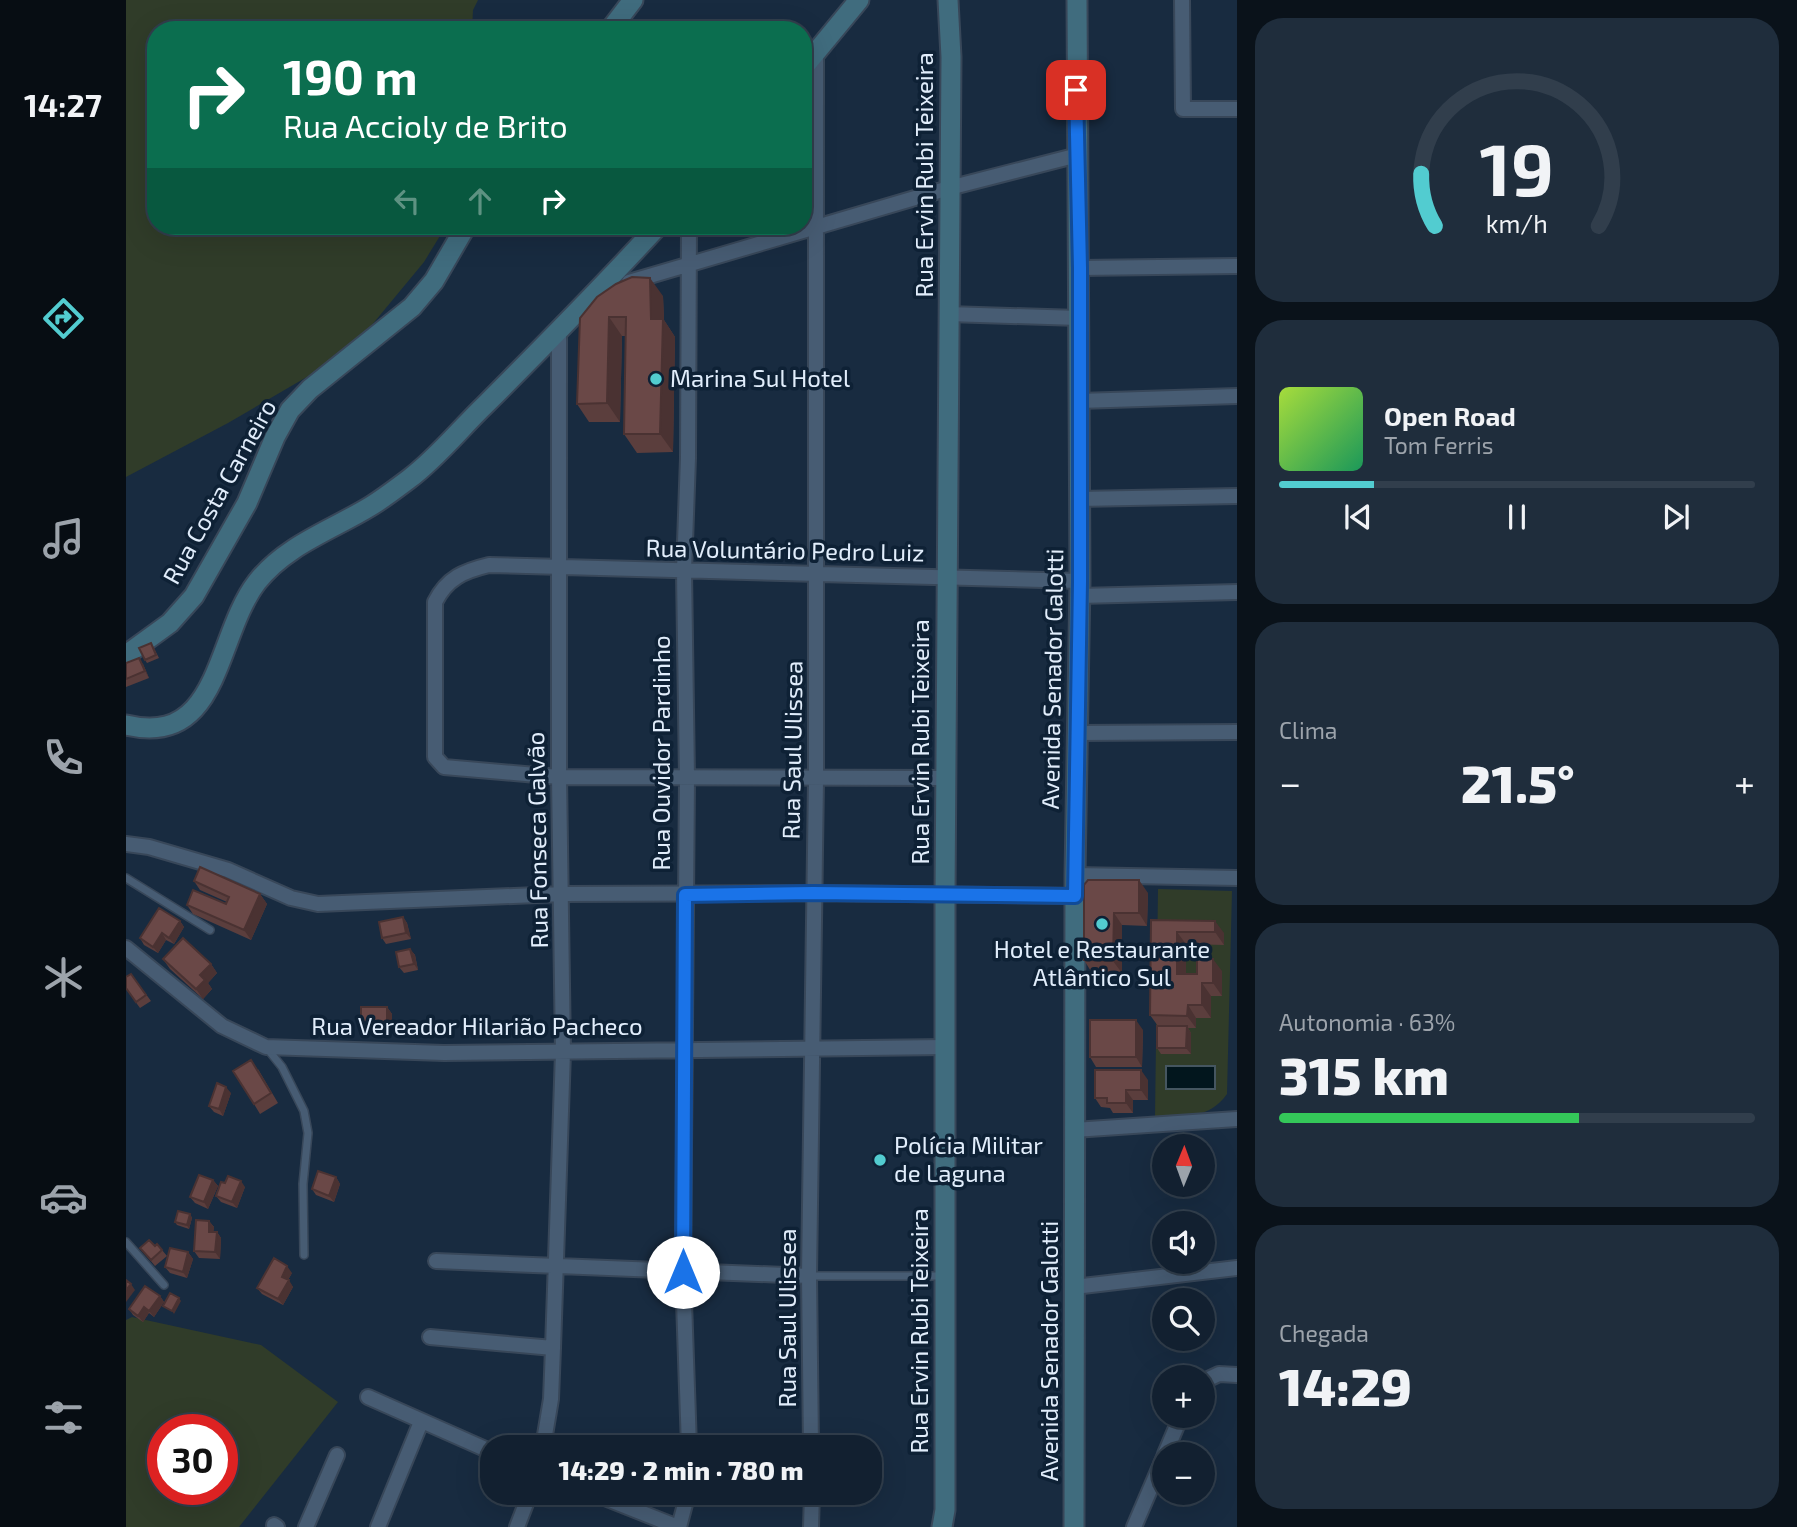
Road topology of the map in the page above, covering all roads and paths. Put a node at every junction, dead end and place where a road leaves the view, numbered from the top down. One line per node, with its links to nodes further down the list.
1 (633, 0): 6 (main road)
2 (859, 0): 7 (main road)
3 (948, 0): 11 (main road, Rua Ervin Rubi Teixeira)
4 (1077, 0): 10 (main road, Avenida Senador Galotti)
5 (1182, 0): 9 (street)
6 (617, 21)
7 (812, 59)
8 (812, 109): 12 (street, Rua Saul Ulissea)
9 (1237, 109)
10 (1078, 155): 11 (street); 20 (main road, Avenida Senador Galotti)
11 (948, 188): 12 (street); 22 (main road, Rua Ervin Rubi Teixeira)
12 (817, 228): 13 (street); 31 (street, Rua Saul Ulissea)
13 (812, 229)
14 (461, 235): 35 (main road, Rua Costa Carneiro)
15 (650, 235): 21 (main road)
16 (689, 235): 18 (street, Rua Ouvidor Pardinho)
17 (793, 235): 18 (street)
18 (689, 265): 21 (street); 30 (street, Rua Ouvidor Pardinho)
19 (1237, 267): 20 (street)
20 (1080, 268): 23 (main road, Avenida Senador Galotti)
21 (598, 292): 24 (main road)
22 (948, 314): 23 (street); 32 (main road, Rua Ervin Rubi Teixeira)
23 (1079, 318): 26 (main road, Avenida Senador Galotti)
24 (559, 332): 29 (street, Rua Fonseca Galvão); 36 (main road)
25 (1237, 396): 26 (street)
26 (1079, 401): 28 (main road, Avenida Senador Galotti)
27 (1237, 496): 28 (street)
28 (1078, 499): 33 (main road, Avenida Senador Galotti)
29 (559, 566): 30 (street, Rua Voluntário Pedro Luiz); 39 (street, Rua Fonseca Galvão); 39 (street, Rua Voluntário Pedro Luiz)
30 (684, 571): 31 (street, Rua Voluntário Pedro Luiz); 40 (street, Rua Ouvidor Pardinho)
31 (817, 574): 32 (street, Rua Voluntário Pedro Luiz); 42 (street, Rua Saul Ulissea)
32 (946, 578): 33 (street, Rua Voluntário Pedro Luiz); 41 (main road, Rua Ervin Rubi Teixeira)
33 (1079, 589): 34 (street, Rua Voluntário Pedro Luiz); 38 (main road, Avenida Senador Galotti)
34 (1237, 592)
35 (126, 655)
36 (126, 725)
37 (1237, 732): 38 (street)
38 (1078, 733): 44 (main road, Avenida Senador Galotti)
39 (559, 777): 40 (street); 48 (street, Rua Fonseca Galvão)
40 (687, 778): 42 (street); 49 (street, Rua Ouvidor Pardinho)
41 (946, 778): 42 (street); 50 (main road, Rua Ervin Rubi Teixeira)
42 (816, 780): 47 (street, Rua Saul Ulissea)
43 (126, 844): 48 (street)
44 (1074, 875): 46 (street); 51 (main road, Avenida Senador Galotti)
45 (126, 878): 52 (lane)
46 (1237, 878)
47 (813, 893): 49 (street); 50 (street); 56 (street, Rua Saul Ulissea)
48 (562, 894): 49 (street); 58 (street, Rua Fonseca Galvão)
49 (685, 895): 57 (street, Rua Ouvidor Pardinho)
50 (945, 895): 51 (street); 55 (main road, Rua Ervin Rubi Teixeira)
51 (1075, 896): 60 (main road, Avenida Senador Galotti)
52 (210, 930)
53 (126, 948): 54 (street, Rua Vereador Hilarião Pacheco)
54 (266, 1046): 58 (street, Rua Vereador Hilarião Pacheco); 62 (lane)
55 (945, 1047): 56 (street, Rua Vereador Hilarião Pacheco); 68 (main road, Rua Ervin Rubi Teixeira)
56 (813, 1049): 57 (street, Rua Vereador Hilarião Pacheco); 67 (street, Rua Saul Ulissea)
57 (685, 1051): 58 (street, Rua Vereador Hilarião Pacheco); 66 (street, Rua Ouvidor Pardinho)
58 (563, 1052): 64 (street, Rua Fonseca Galvão)
59 (1237, 1119): 60 (street)
60 (1074, 1130): 70 (main road, Avenida Senador Galotti)
61 (126, 1242): 69 (lane)
62 (304, 1255)
63 (436, 1261): 64 (street)
64 (557, 1266): 66 (street); 72 (street, Rua Fonseca Galvão)
65 (1237, 1268): 70 (street)
66 (683, 1272): 67 (street); 78 (street, Rua Ouvidor Pardinho)
67 (809, 1276): 68 (lane); 79 (street, Rua Saul Ulissea)
68 (945, 1276): 92 (main road, Rua Ervin Rubi Teixeira)
69 (163, 1285)
70 (1074, 1287): 93 (main road, Avenida Senador Galotti)
71 (430, 1337): 72 (street)
72 (553, 1348): 77 (street, Rua Fonseca Galvão)
73 (1237, 1375): 74 (street)
74 (1215, 1376)
75 (368, 1397): 76 (street)
76 (421, 1422): 80 (street); 88 (street)
77 (545, 1435)
78 (689, 1435)
79 (811, 1435)
80 (480, 1447)
81 (337, 1455): 87 (street)
82 (1152, 1485): 94 (street)
83 (525, 1505): 89 (street)
84 (623, 1505): 90 (street)
85 (685, 1505): 90 (street)
86 (812, 1505): 91 (street)
87 (306, 1527)
88 (378, 1527)
89 (517, 1527)
90 (679, 1527)
91 (811, 1527)
92 (942, 1527)
93 (1074, 1527)
94 (1135, 1527)

